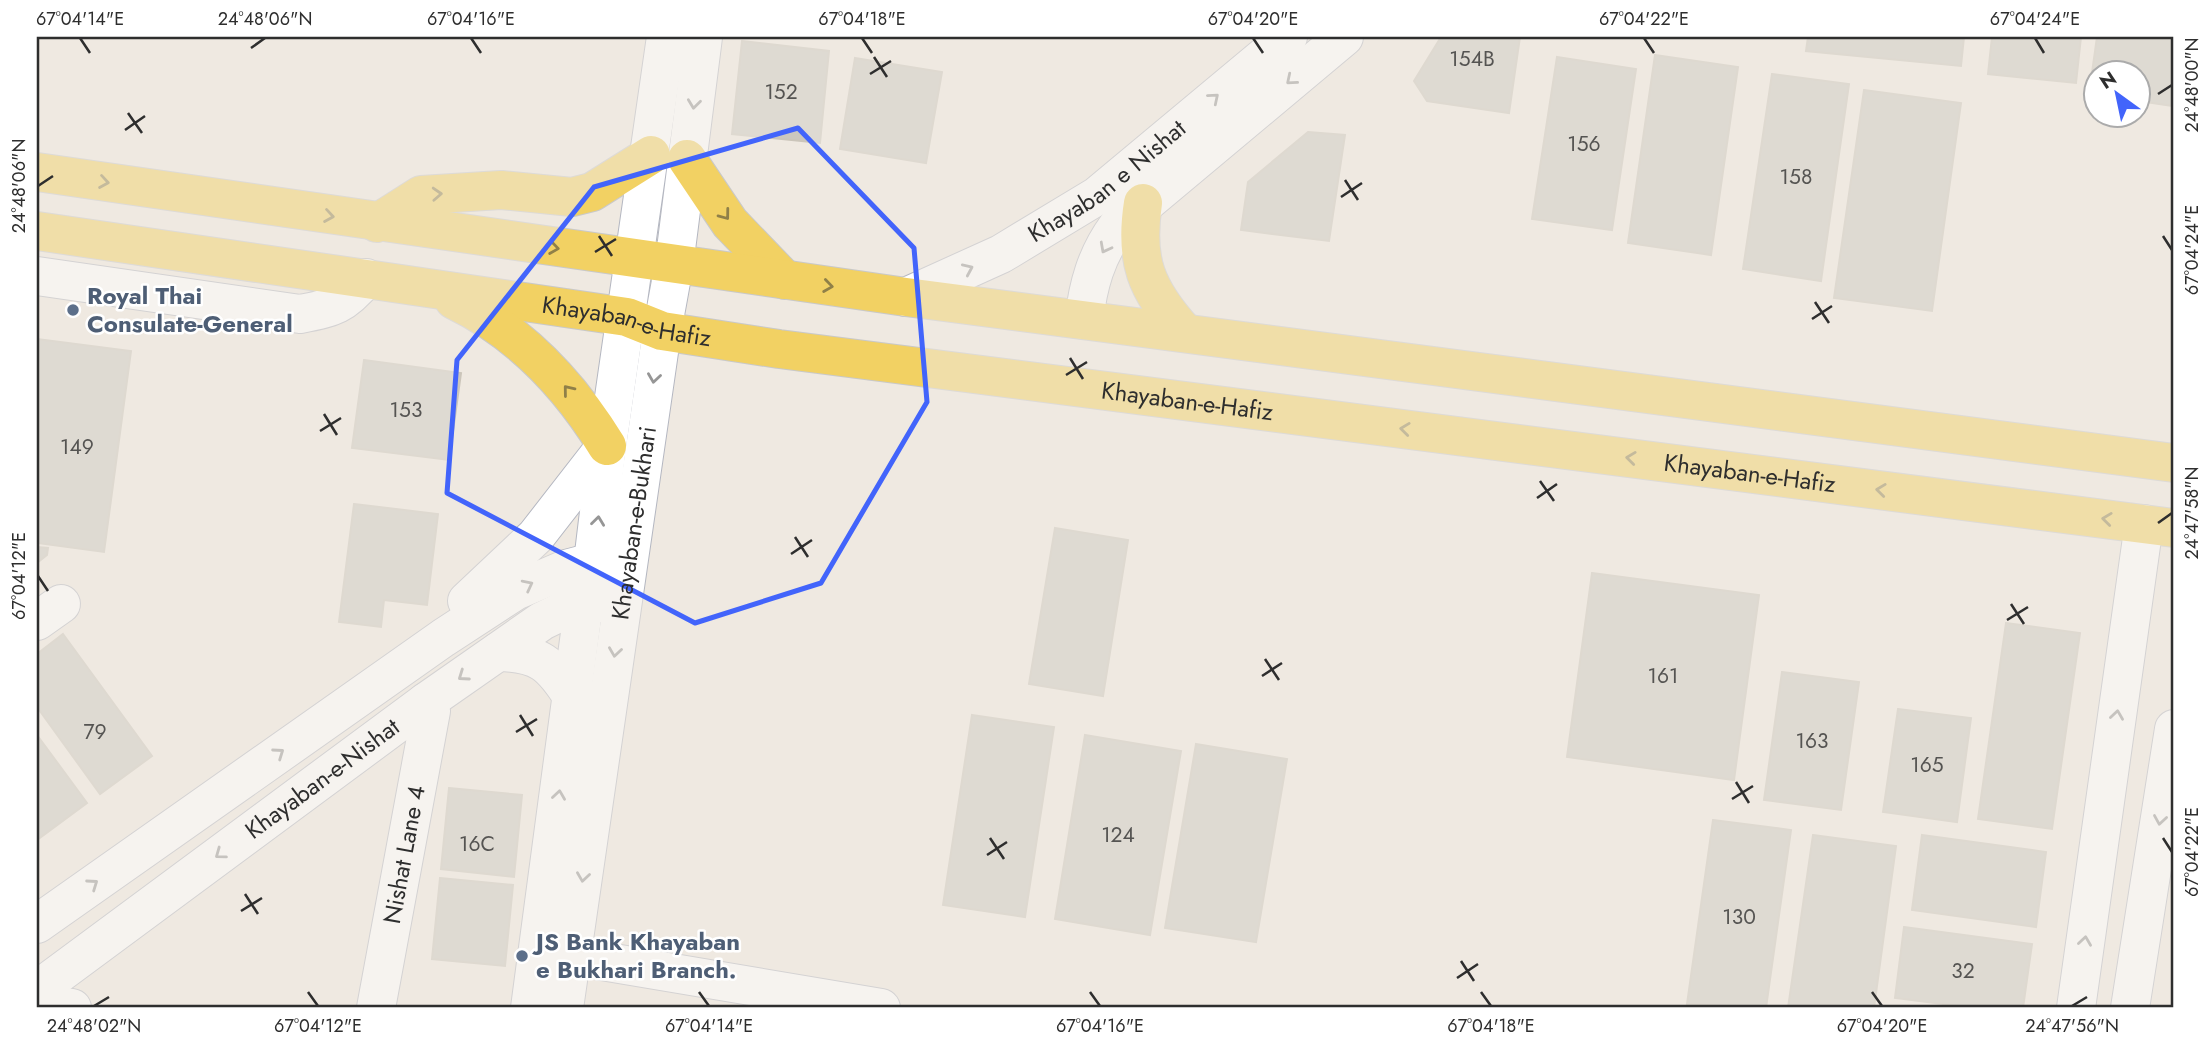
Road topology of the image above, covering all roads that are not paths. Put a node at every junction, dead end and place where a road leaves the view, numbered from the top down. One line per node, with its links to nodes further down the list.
1 (666, 37): 5 (street, Khayaban-e-Bukhari)
2 (703, 37): 5 (street, Khayaban-e-Bukhari, one-way to 5)
3 (1288, 37): 16 (street, Khayaban e Nishat, one-way to 3)
4 (1344, 37): 7 (street, Khayaban e Nishat, one-way to 7)
5 (669, 157): 8 (main road, one-way to 5); 10 (street, Khayaban-e-Bukhari); 11 (street, Khayaban-e-Bukhari); 14 (main road, one-way to 14)
6 (37, 172): 8 (main road, one-way to 8)
7 (1143, 203): 18 (street, Khayaban e Nishat, one-way to 18); 20 (main road)
8 (377, 223): 10 (main road, one-way to 10)
9 (37, 231): 13 (main road, Khayaban-e-Hafiz)
10 (636, 259): 11 (main road); 17 (street, Khayaban-e-Bukhari)
11 (674, 265): 14 (main road); 19 (street, Khayaban-e-Bukhari)
12 (37, 276): 13 (street)
13 (366, 278): 15 (main road, Khayaban-e-Hafiz)
14 (785, 280): 16 (main road, one-way to 16)
15 (432, 289): 17 (main road, Khayaban-e-Hafiz); 21 (main road, one-way to 15)
16 (906, 297): 18 (main road)
17 (627, 317): 19 (main road, Khayaban-e-Hafiz); 21 (street, Khayaban-e-Bukhari)
18 (1084, 320): 20 (main road)
19 (662, 331): 23 (main road, Khayaban-e-Hafiz, one-way to 19); 24 (street, Khayaban-e-Bukhari, one-way to 24)
20 (1184, 332): 22 (main road)
21 (607, 446): 24 (street, Khayaban-e-Bukhari, one-way to 21); 27 (street)
22 (2174, 463)
23 (2159, 526): 41 (street, one-way to 23)
24 (610, 563): 25 (street, Khayaban-e-Bukhari); 26 (street, Khayaban-e-Bukhari); 27 (street, Khayaban-e-Nishat, one-way to 24)
25 (622, 601): 26 (street, Khayaban-e-Nishat); 33 (street, Khayaban-e-Bukhari, one-way to 33)
26 (584, 603): 28 (street, Khayaban-e-Nishat); 29 (street, Khayaban-e-Bukhari)
27 (443, 638): 32 (street, Khayaban-e-Nishat, one-way to 27)
28 (498, 652): 29 (street); 30 (street, Khayaban-e-Nishat, one-way to 30)
29 (573, 698): 38 (street, Khayaban-e-Bukhari, one-way to 29)
30 (426, 702): 34 (street, Khayaban-e-Nishat, one-way to 34); 37 (street, Nishat Lane 4)
31 (2174, 729): 42 (street, one-way to 42)
32 (37, 924)
33 (572, 956): 39 (street, Khayaban-e-Bukhari); 40 (street)
34 (37, 989)
35 (37, 1003): 36 (street)
36 (72, 1008)
37 (376, 1008)
38 (530, 1008)
39 (564, 1008)
40 (881, 1008)
41 (2076, 1008)
42 (2130, 1008)

